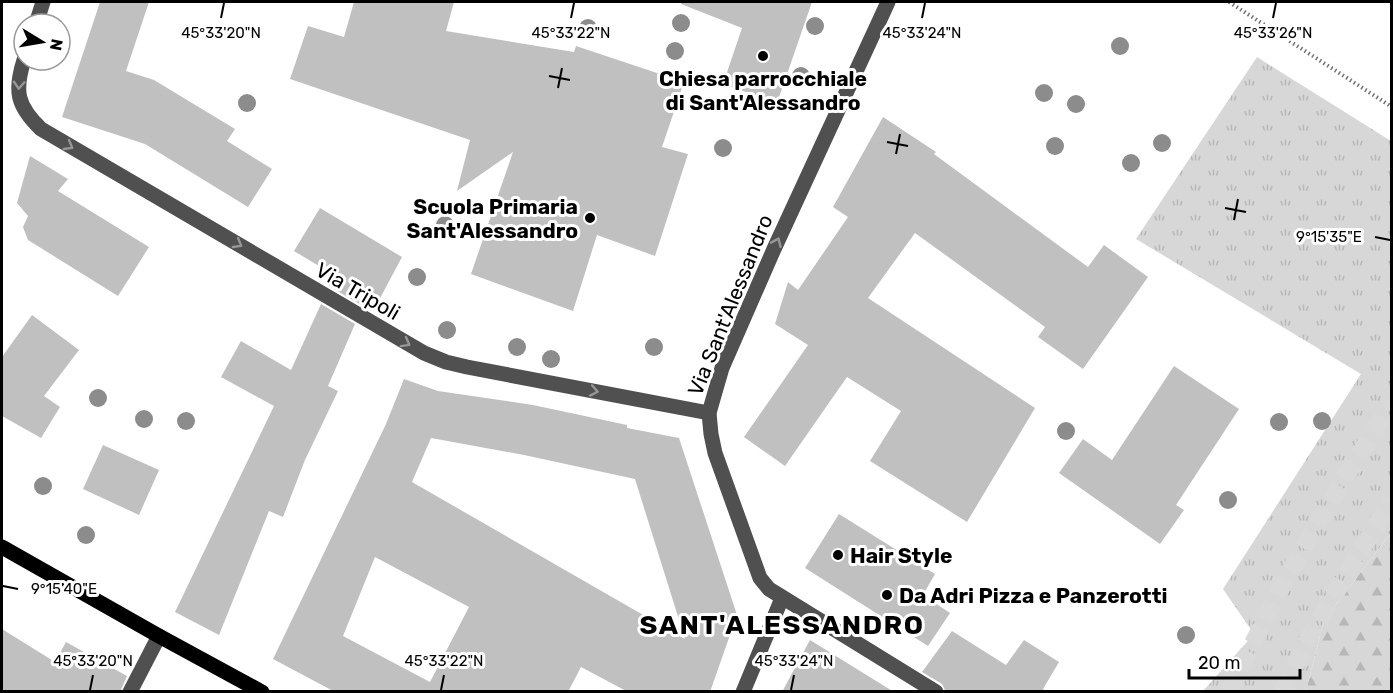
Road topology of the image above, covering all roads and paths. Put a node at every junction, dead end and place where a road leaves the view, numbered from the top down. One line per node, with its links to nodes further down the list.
1 (888, 2): 5 (street, Via Sant'Alessandro, one-way to 1)
2 (1228, 2): 4 (path)
3 (21, 72): 5 (street, Via Tripoli, one-way to 5)
4 (1392, 107)
5 (709, 413): 7 (street, Via Sant'Alessandro)
6 (2, 547): 8 (main road)
7 (782, 598): 11 (street); 12 (street, Via Sant'Alessandro)
8 (159, 636): 9 (street); 10 (main road)
9 (130, 692)
10 (262, 692)
11 (743, 692)
12 (936, 692)

